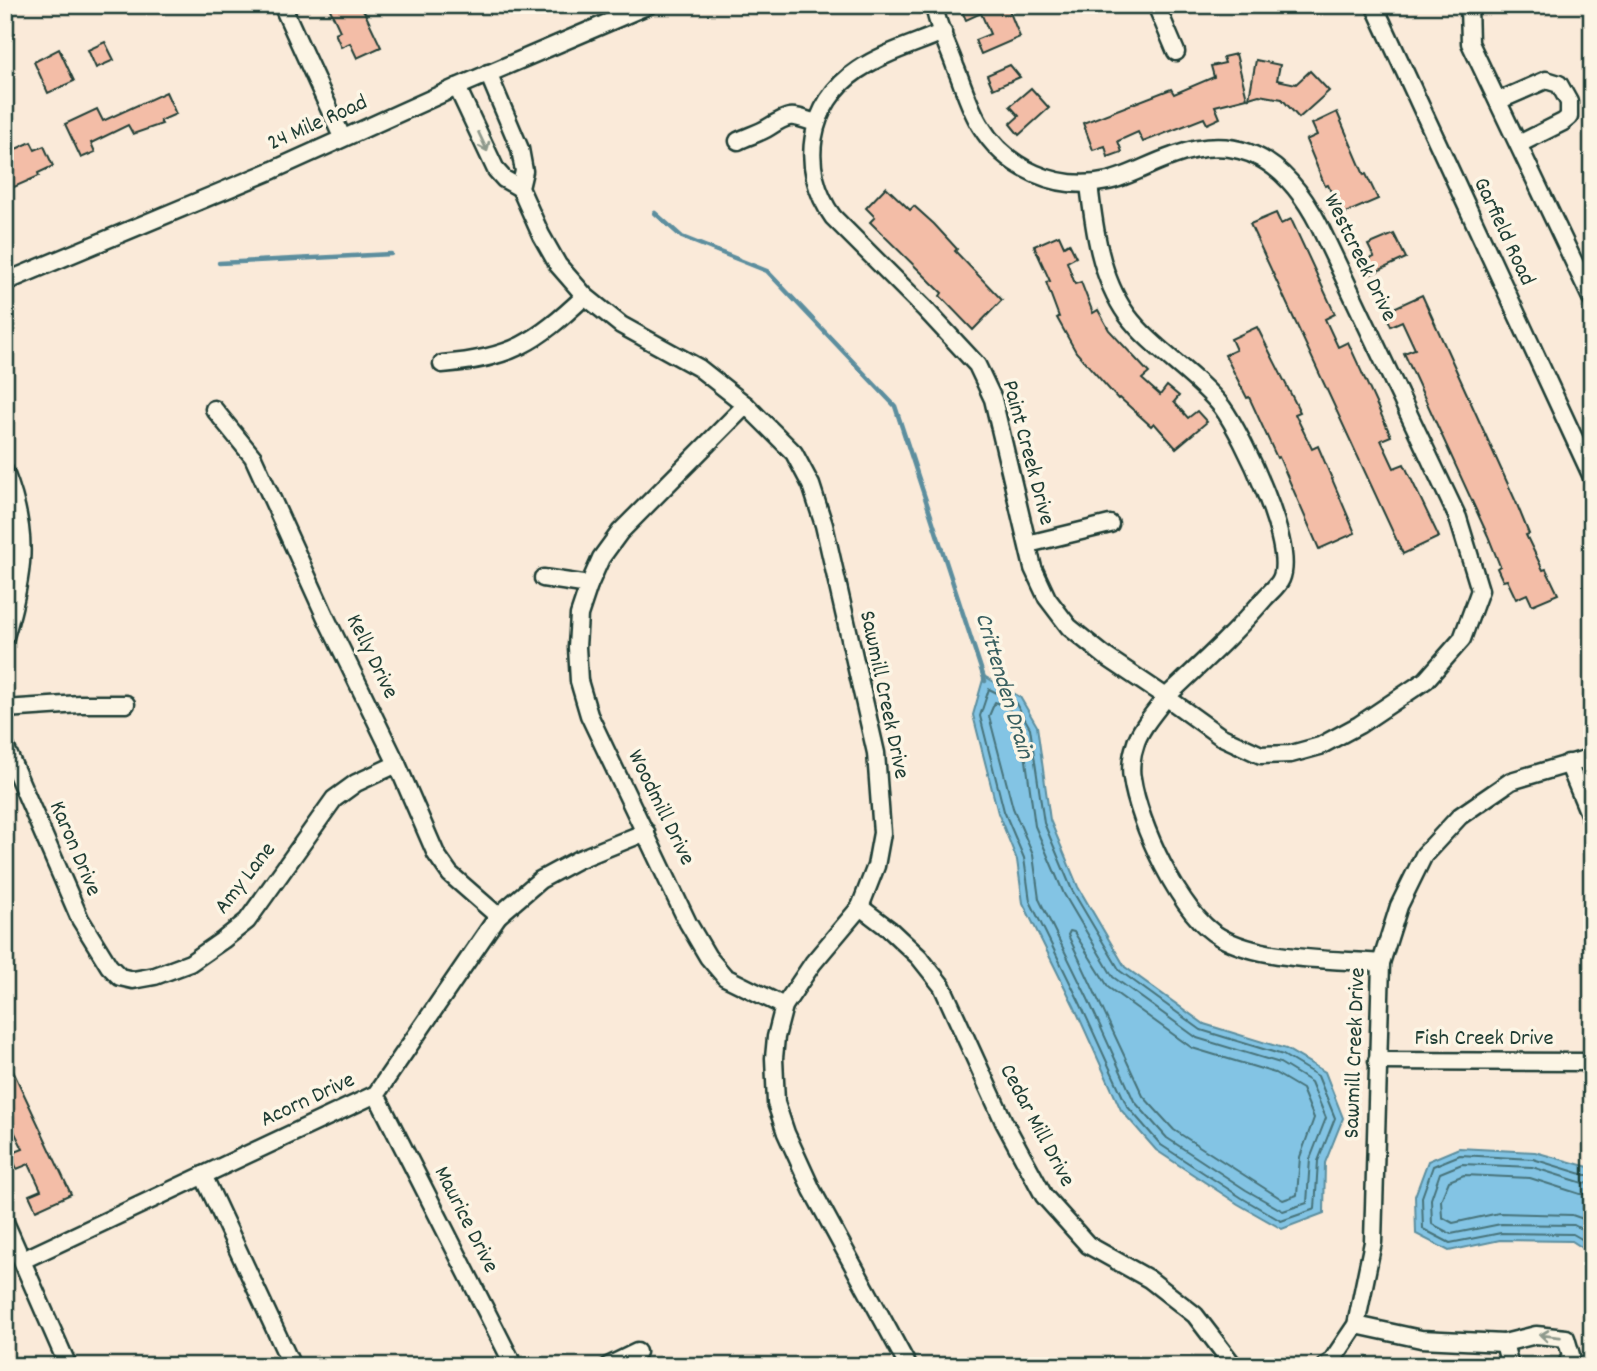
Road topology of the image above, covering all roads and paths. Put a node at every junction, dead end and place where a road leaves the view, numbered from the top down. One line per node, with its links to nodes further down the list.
1 (282, 5): 13 (street)
2 (1156, 5): 8 (street)
3 (1374, 5): 25 (street, Garfield Road)
4 (1469, 5): 11 (street)
5 (646, 6): 9 (street, 24 Mile Road)
6 (933, 7): 7 (street)
7 (943, 32): 12 (street); 16 (street)
8 (1176, 52)
9 (488, 73): 10 (street, 24 Mile Road); 17 (street, Sawmill Creek Drive)
10 (457, 87): 13 (street, 24 Mile Road); 17 (street, Sawmill Creek Drive, one-way to 17)
11 (1498, 101): 15 (street); 15 (street)
12 (816, 123): 14 (street); 27 (street, Paint Creek Drive)
13 (342, 137): 18 (street, 24 Mile Road)
14 (738, 141)
15 (1519, 144): 20 (street)
16 (1089, 184): 31 (street); 31 (street, Westcreek Drive)
17 (520, 188): 19 (street, Sawmill Creek Drive)
18 (5, 282)
19 (585, 296): 21 (street); 22 (street, Sawmill Creek Drive)
20 (1592, 300)
21 (442, 365)
22 (746, 405): 29 (street, Woodmill Drive); 40 (street, Sawmill Creek Drive)
23 (214, 409): 37 (street, Kelly Drive)
24 (5, 472): 30 (street)
25 (1592, 477)
26 (1110, 524): 27 (street)
27 (1028, 544): 31 (street, Paint Creek Drive)
28 (543, 578): 29 (street)
29 (589, 585): 39 (street, Woodmill Drive)
30 (5, 638)
31 (1166, 697): 42 (street)
32 (126, 704): 33 (street)
33 (5, 709)
34 (5, 746): 43 (street, Karon Drive)
35 (1592, 757): 36 (street, Sawmill Creek Drive)
36 (1568, 763): 38 (street); 42 (street, Sawmill Creek Drive)
37 (397, 764): 41 (street, Kelly Drive); 43 (street, Amy Lane)
38 (1592, 821)
39 (646, 832): 41 (street, Acorn Drive); 44 (street, Woodmill Drive)
40 (860, 907): 44 (street, Sawmill Creek Drive); 59 (street, Cedar Mill Drive)
41 (498, 916): 47 (street, Acorn Drive)
42 (1381, 963): 45 (street, Sawmill Creek Drive)
43 (108, 967)
44 (784, 1006): 58 (street, Sawmill Creek Drive)
45 (1377, 1061): 46 (street, Fish Creek Drive); 51 (street, Sawmill Creek Drive)
46 (1592, 1062)
47 (376, 1094): 48 (street, Acorn Drive); 56 (street, Maurice Drive)
48 (203, 1175): 50 (street, Acorn Drive); 55 (street)
49 (5, 1222): 50 (street)
50 (23, 1260): 54 (street)
51 (1356, 1325): 52 (street); 60 (street)
52 (1504, 1343): 61 (street); 62 (street, one-way to 52)
53 (637, 1352): 57 (street)
54 (68, 1366)
55 (292, 1366)
56 (514, 1366)
57 (608, 1366)
58 (908, 1366)
59 (1234, 1366)
60 (1325, 1366)
61 (1510, 1366)
62 (1566, 1366)

